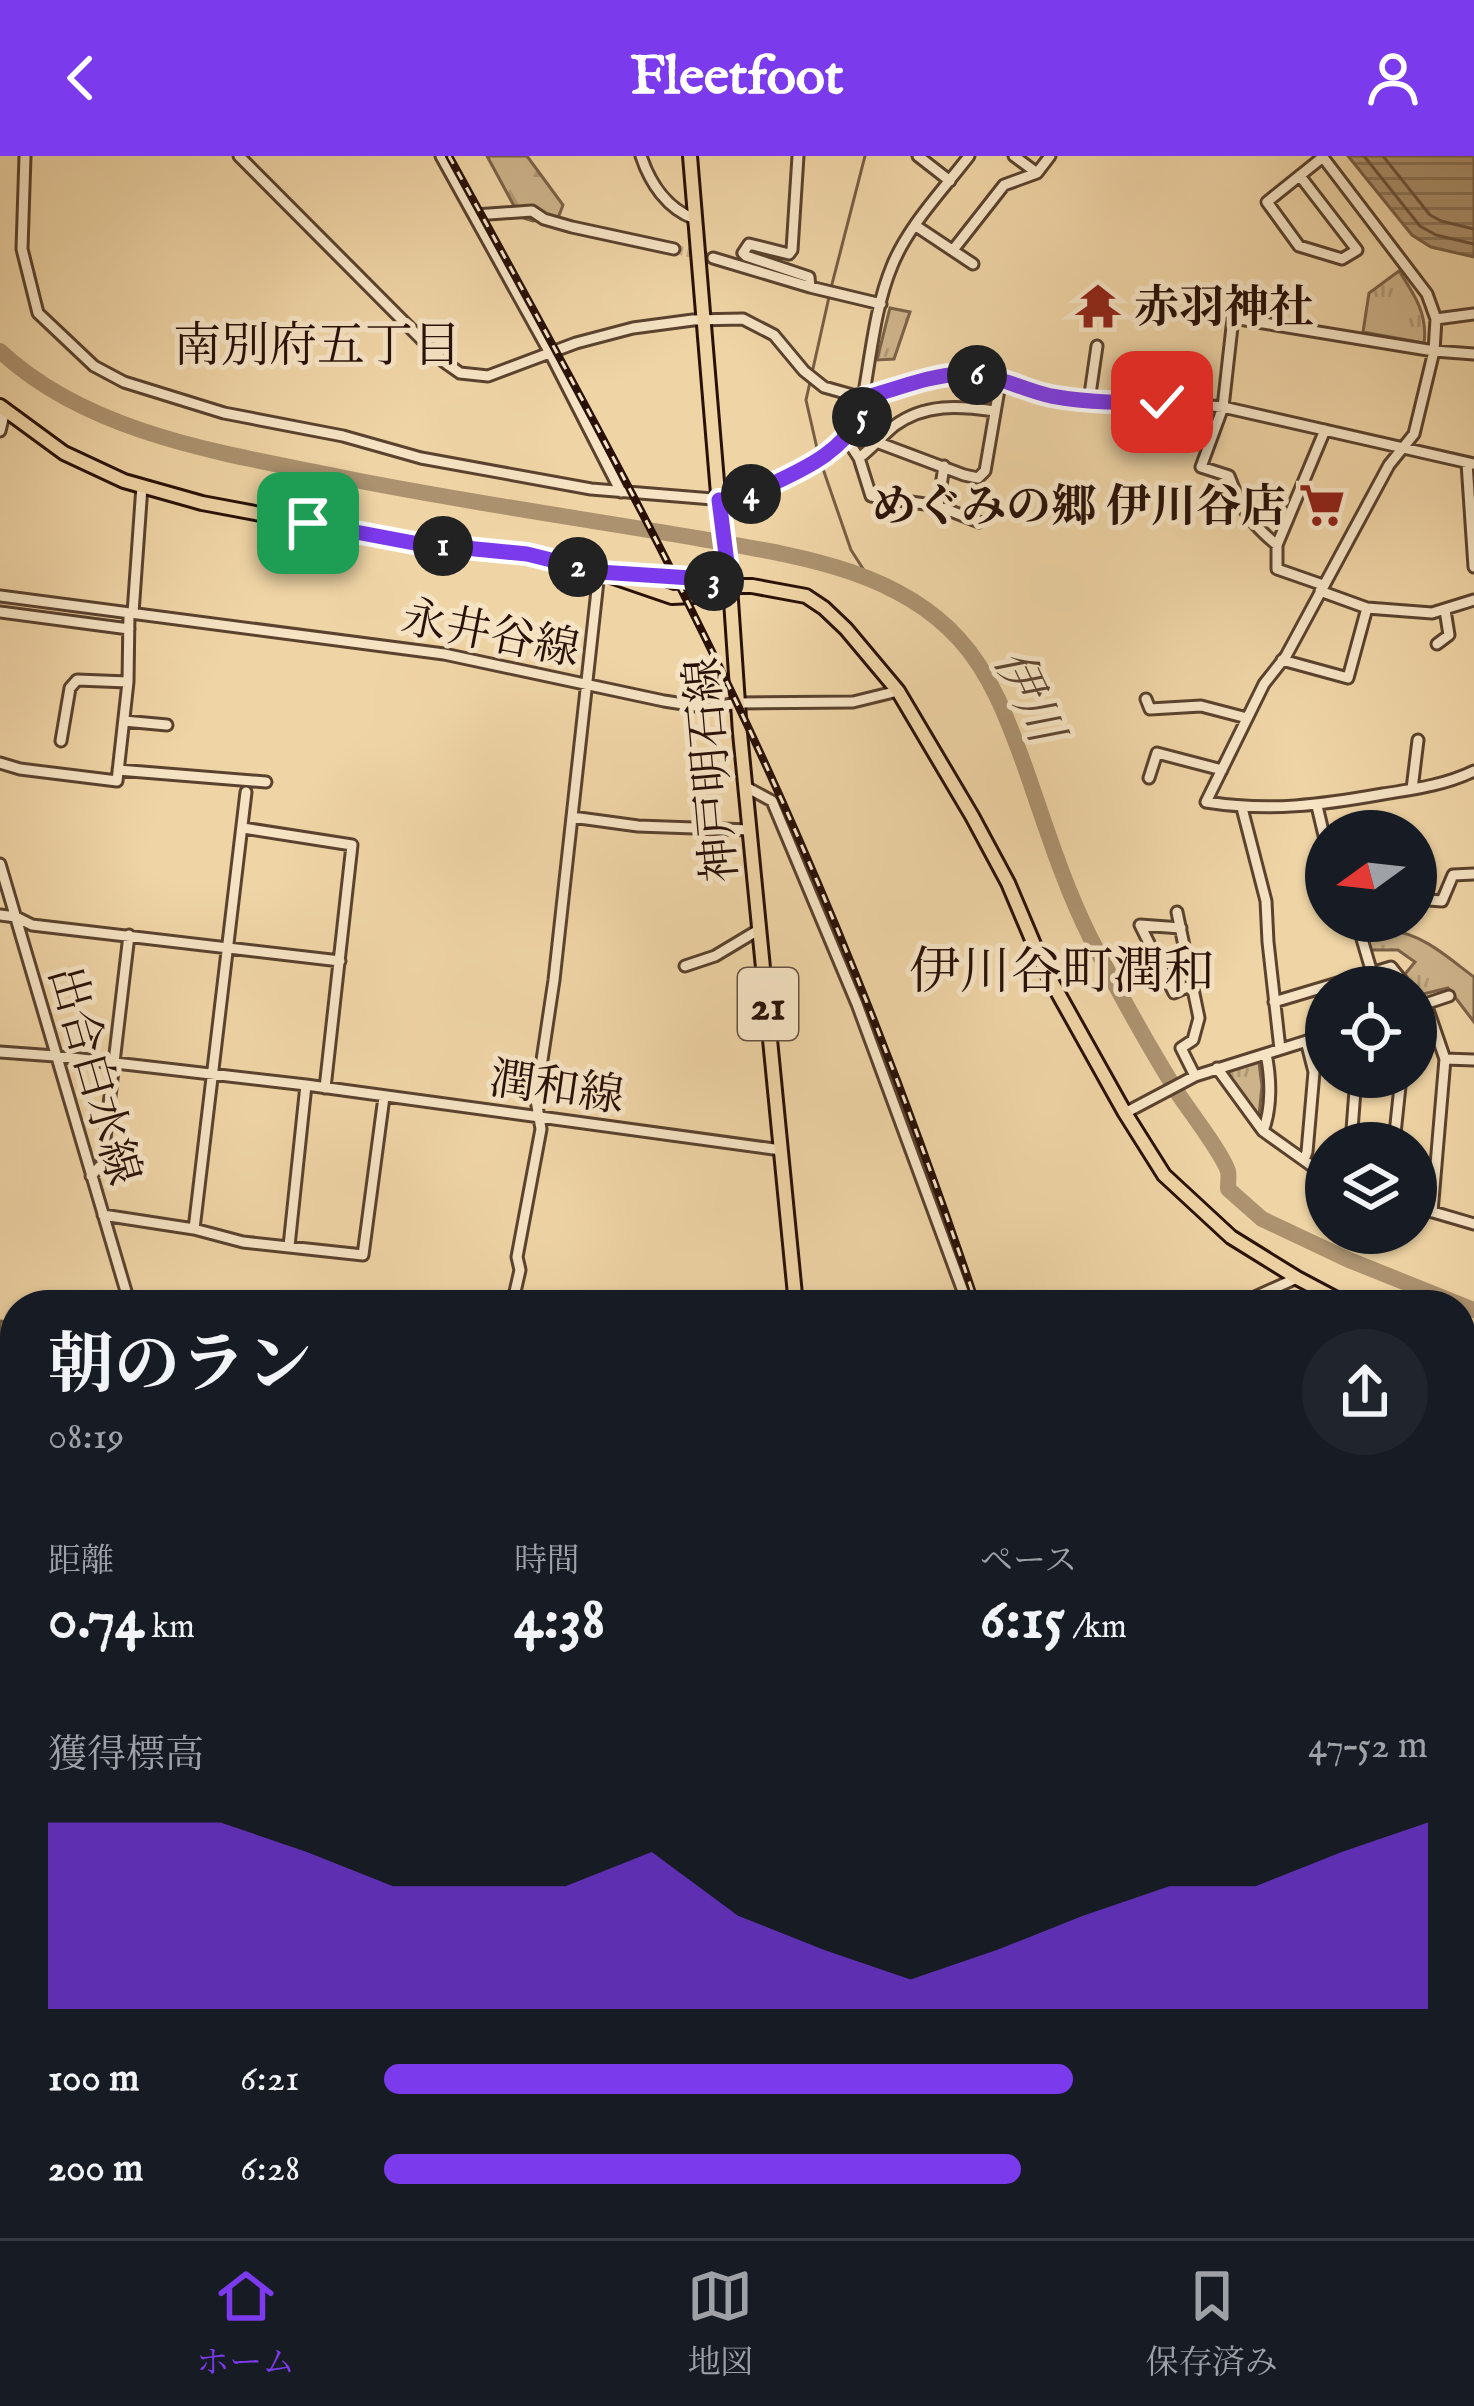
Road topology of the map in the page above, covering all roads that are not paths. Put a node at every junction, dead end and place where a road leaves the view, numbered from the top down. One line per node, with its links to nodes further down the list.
1 (25, 156): 46 (street)
2 (441, 156): 15 (street)
3 (641, 156): 16 (street)
4 (690, 156): 16 (main road, 神戸明石線 / 21)
5 (798, 156): 22 (street)
6 (918, 156): 14 (street)
7 (969, 156): 14 (street)
8 (1014, 156): 12 (street)
9 (1050, 156): 12 (street)
10 (1323, 157): 13 (street); 25 (street)
11 (243, 158): 29 (street)
12 (1037, 173): 19 (street)
13 (1300, 176): 13 (street)
14 (950, 181): 17 (street)
15 (475, 215): 18 (street); 29 (street)
16 (695, 219): 26 (main road, 神戸明石線 / 21)
17 (916, 226): 19 (street); 23 (street)
18 (674, 249)
19 (953, 250): 21 (street)
20 (713, 258): 22 (street)
21 (973, 264)
22 (810, 287): 23 (street)
23 (881, 304): 32 (street)
24 (1474, 314): 25 (street)
25 (1436, 319): 28 (street)
26 (705, 321): 29 (street); 32 (street); 47 (main road, 神戸明石線 / 21)
27 (1096, 346): 33 (street)
28 (1434, 351): 30 (street); 34 (street); 41 (street)
29 (550, 353): 46 (street)
30 (1474, 354)
31 (1001, 377): 32 (street); 33 (street); 36 (street)
32 (863, 398): 39 (street)
33 (1090, 401): 34 (street)
34 (1223, 407): 38 (street); 50 (street)
35 (3, 408): 37 (street); 45 (main road)
36 (995, 411): 40 (street); 44 (street)
37 (0, 430)
38 (1324, 430): 41 (street); 50 (street)
39 (847, 438): 42 (street); 47 (street)
40 (879, 443): 42 (street); 44 (street)
41 (1405, 447): 43 (street); 54 (street)
42 (859, 458): 48 (street)
43 (1471, 464): 51 (street)
44 (944, 466): 48 (street)
45 (142, 486): 52 (main road); 61 (street)
46 (621, 492): 47 (street)
47 (719, 503): 53 (main road, 神戸明石線 / 21)
48 (938, 506): 49 (street)
49 (980, 521)
50 (1277, 545): 54 (street)
51 (1474, 567)
52 (599, 572): 53 (main road); 53 (main road); 67 (street)
53 (729, 580): 68 (main road); 70 (main road, 神戸明石線 / 21)
54 (1322, 588): 58 (street); 65 (street)
55 (0, 596): 57 (street, 永井谷線)
56 (1474, 600): 59 (street)
57 (39, 602): 61 (street, 永井谷線); 62 (street)
58 (1366, 608): 59 (street); 65 (street)
59 (1445, 610): 64 (street)
60 (0, 612): 62 (street)
61 (131, 613): 63 (street); 67 (street, 永井谷線)
62 (38, 616): 63 (street)
63 (129, 628): 66 (street)
64 (1437, 644)
65 (1282, 660): 71 (street)
66 (128, 682): 72 (street); 75 (street)
67 (587, 683): 70 (street, 永井谷線); 88 (street)
68 (898, 691): 70 (street, 永井谷線); 124 (main road)
69 (1146, 699): 71 (street)
70 (738, 703): 82 (main road, 神戸明石線 / 21)
71 (1247, 718): 77 (street)
72 (124, 721): 73 (street); 79 (street)
73 (167, 725)
74 (1418, 740): 83 (street)
75 (61, 741)
76 (0, 764): 79 (street)
77 (1222, 770): 80 (street); 86 (street)
78 (1474, 771): 83 (street)
79 (118, 775): 81 (street)
80 (1149, 778)
81 (266, 782)
82 (746, 787): 90 (main road, 神戸明石線 / 21); 141 (street)
83 (1412, 790): 85 (street)
84 (246, 792): 89 (street)
85 (1317, 806): 86 (street); 87 (street)
86 (1241, 808): 107 (street)
87 (1318, 810)
88 (572, 817): 90 (street); 125 (street)
89 (242, 828): 100 (street); 101 (street)
90 (750, 830): 98 (main road, 神戸明石線 / 21)
91 (0, 864): 96 (street, 出合白水線)
92 (1474, 874): 93 (street)
93 (1437, 901)
94 (1177, 912): 97 (street)
95 (0, 915): 96 (street)
96 (16, 917): 99 (street); 113 (street, 出合白水線)
97 (1181, 928): 103 (street); 103 (street)
98 (760, 929): 102 (street); 128 (main road, 神戸明石線 / 21)
99 (129, 935): 100 (street); 116 (street)
100 (228, 946): 101 (street); 118 (street)
101 (340, 961): 121 (street)
102 (685, 966)
103 (1192, 985): 119 (street)
104 (1305, 993): 107 (street)
105 (1449, 996): 106 (street)
106 (1437, 999)
107 (1274, 1002): 110 (street)
108 (1305, 1041): 110 (street)
109 (1437, 1043): 114 (street)
110 (1280, 1049): 112 (street)
111 (0, 1052): 113 (street, 潤和線)
112 (1266, 1054): 117 (street); 126 (street)
113 (56, 1056): 116 (street, 潤和線); 130 (street, 出合白水線)
114 (1444, 1058): 115 (street); 127 (street)
115 (1474, 1060)
116 (114, 1064): 118 (street, 潤和線); 130 (street)
117 (1217, 1068): 119 (street); 126 (street)
118 (212, 1075): 120 (street, 潤和線); 135 (street)
119 (1195, 1076): 124 (street)
120 (306, 1085): 121 (street, 潤和線); 136 (street)
121 (325, 1088): 122 (street, 潤和線)
122 (385, 1097): 125 (street, 潤和線); 136 (street)
123 (1312, 1098): 129 (street)
124 (1128, 1111): 137 (main road)
125 (538, 1116): 128 (street, 潤和線); 139 (street)
126 (1263, 1131): 129 (street)
127 (1437, 1148)
128 (781, 1150): 140 (main road, 神戸明石線 / 21)
129 (1304, 1160)
130 (91, 1176): 133 (street, 出合白水線)
131 (1474, 1208): 134 (street)
132 (1437, 1213): 134 (street)
133 (103, 1216): 135 (street); 138 (street, 出合白水線)
134 (1473, 1224)
135 (194, 1229): 136 (street)
136 (289, 1246)
137 (1297, 1278): 142 (street); 143 (main road)
138 (125, 1290)
139 (515, 1290)
140 (795, 1290)
141 (962, 1290)
142 (1270, 1290)
143 (1320, 1290)

